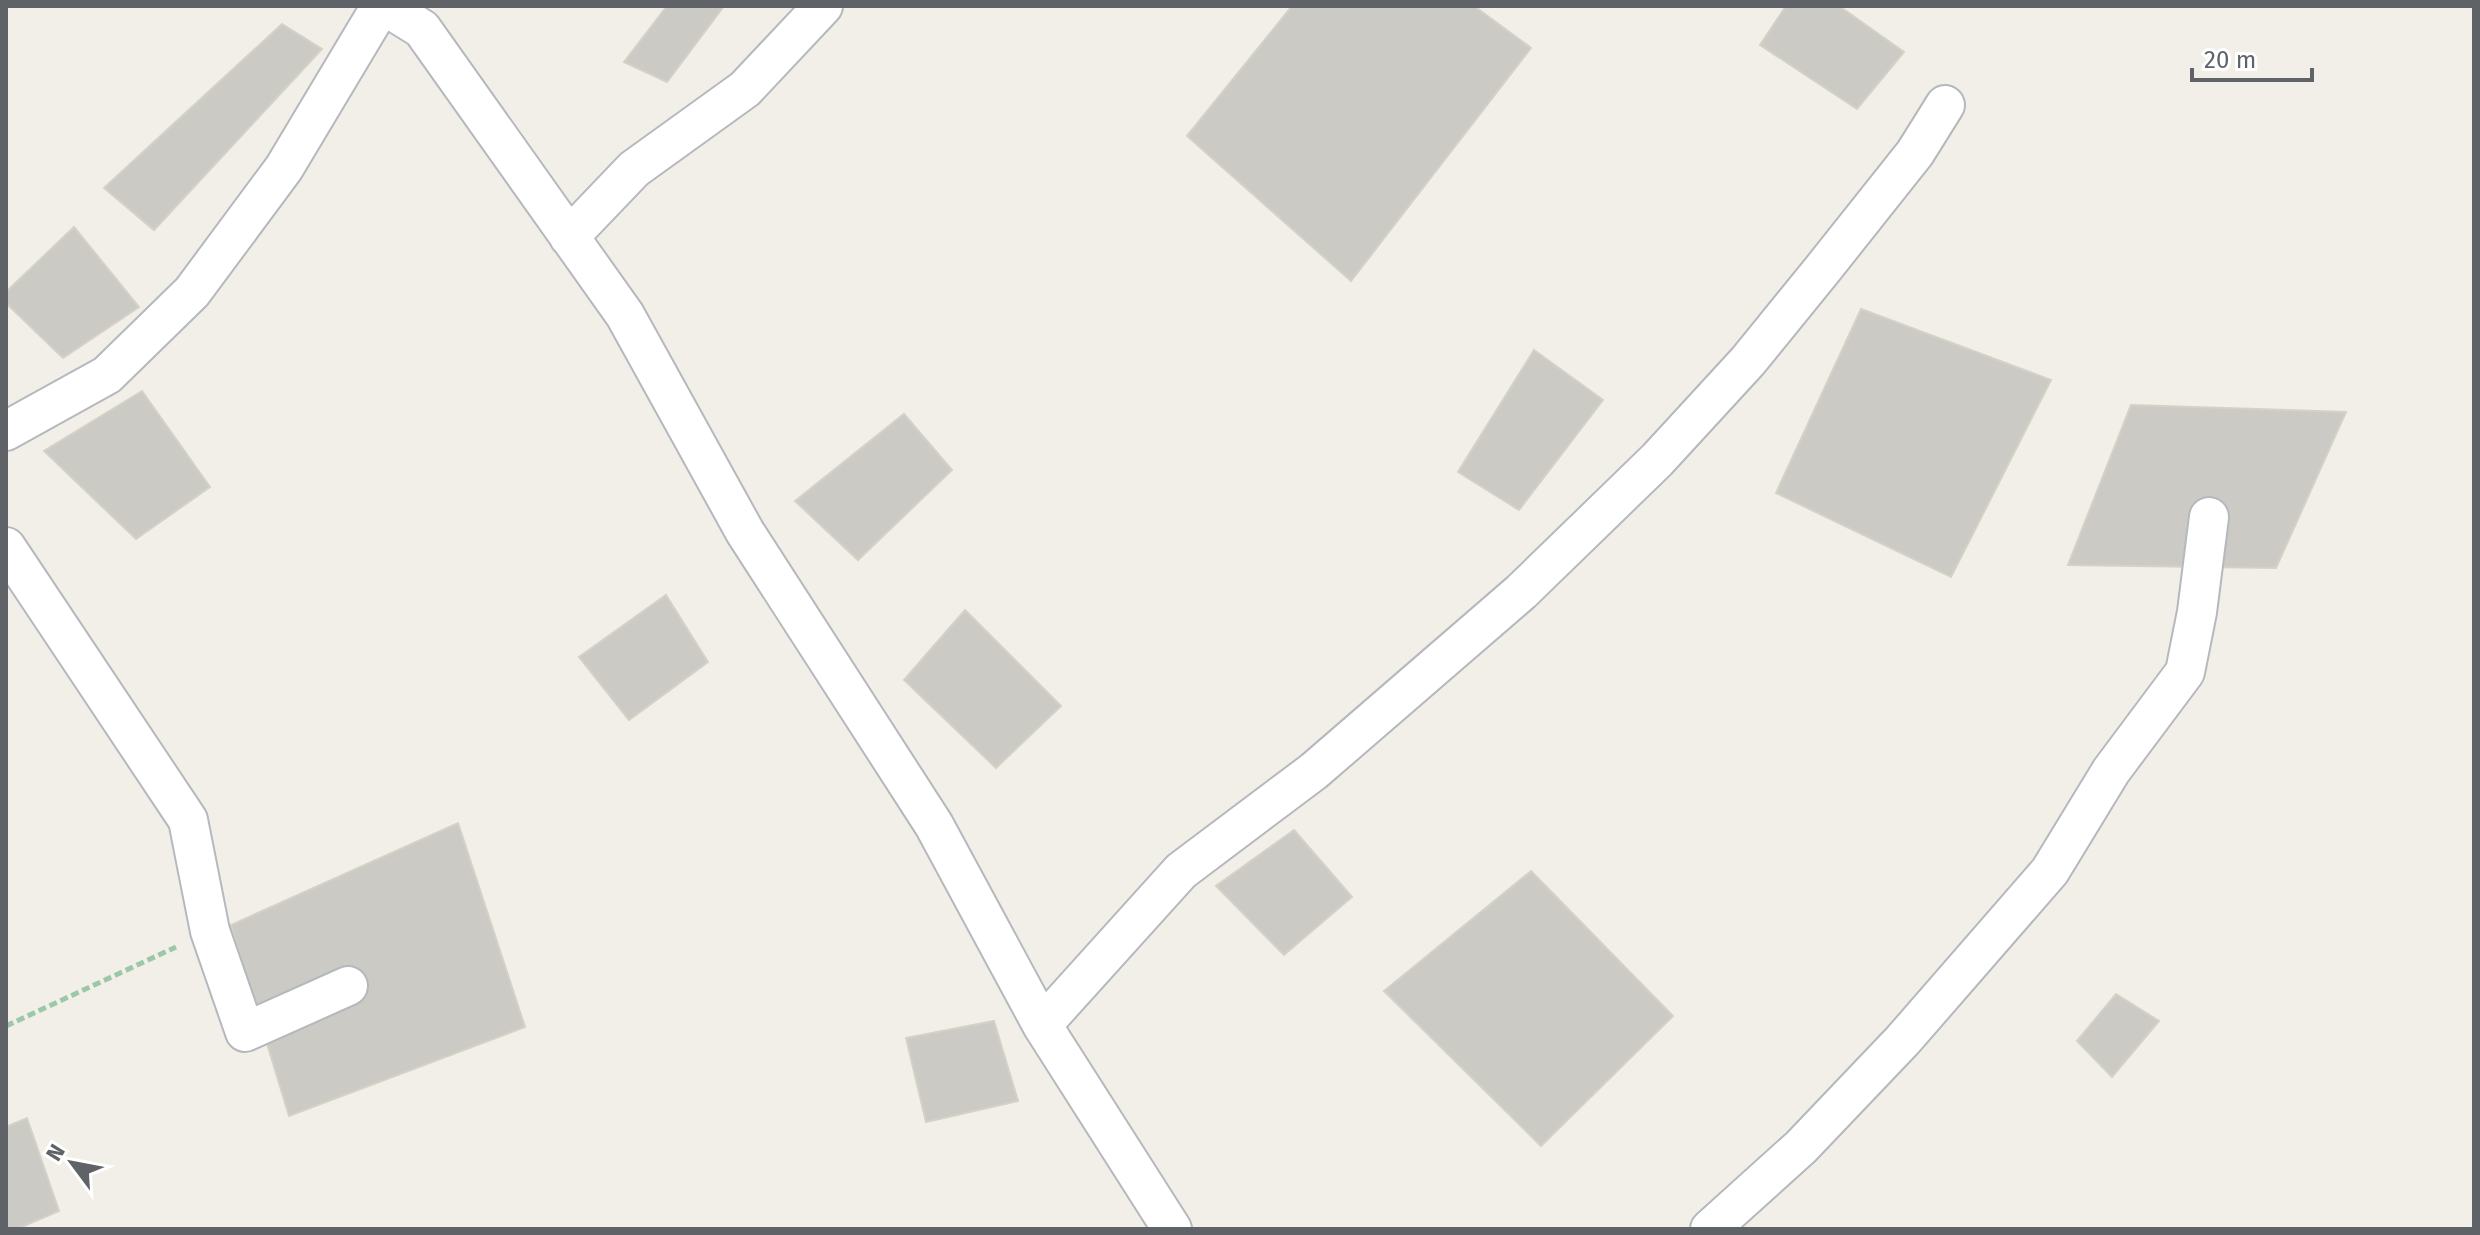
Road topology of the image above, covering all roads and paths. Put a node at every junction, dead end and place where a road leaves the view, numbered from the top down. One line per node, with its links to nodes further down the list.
1 (383, 6): 4 (street); 5 (street)
2 (823, 6): 4 (street)
3 (1945, 105): 10 (street)
4 (569, 237): 10 (street)
5 (6, 431)
6 (2209, 517): 13 (street)
7 (6, 547): 8 (street)
8 (210, 931): 9 (street); 11 (path)
9 (348, 986)
10 (1042, 1025): 12 (street)
11 (6, 1026)
12 (1172, 1229)
13 (1710, 1229)

